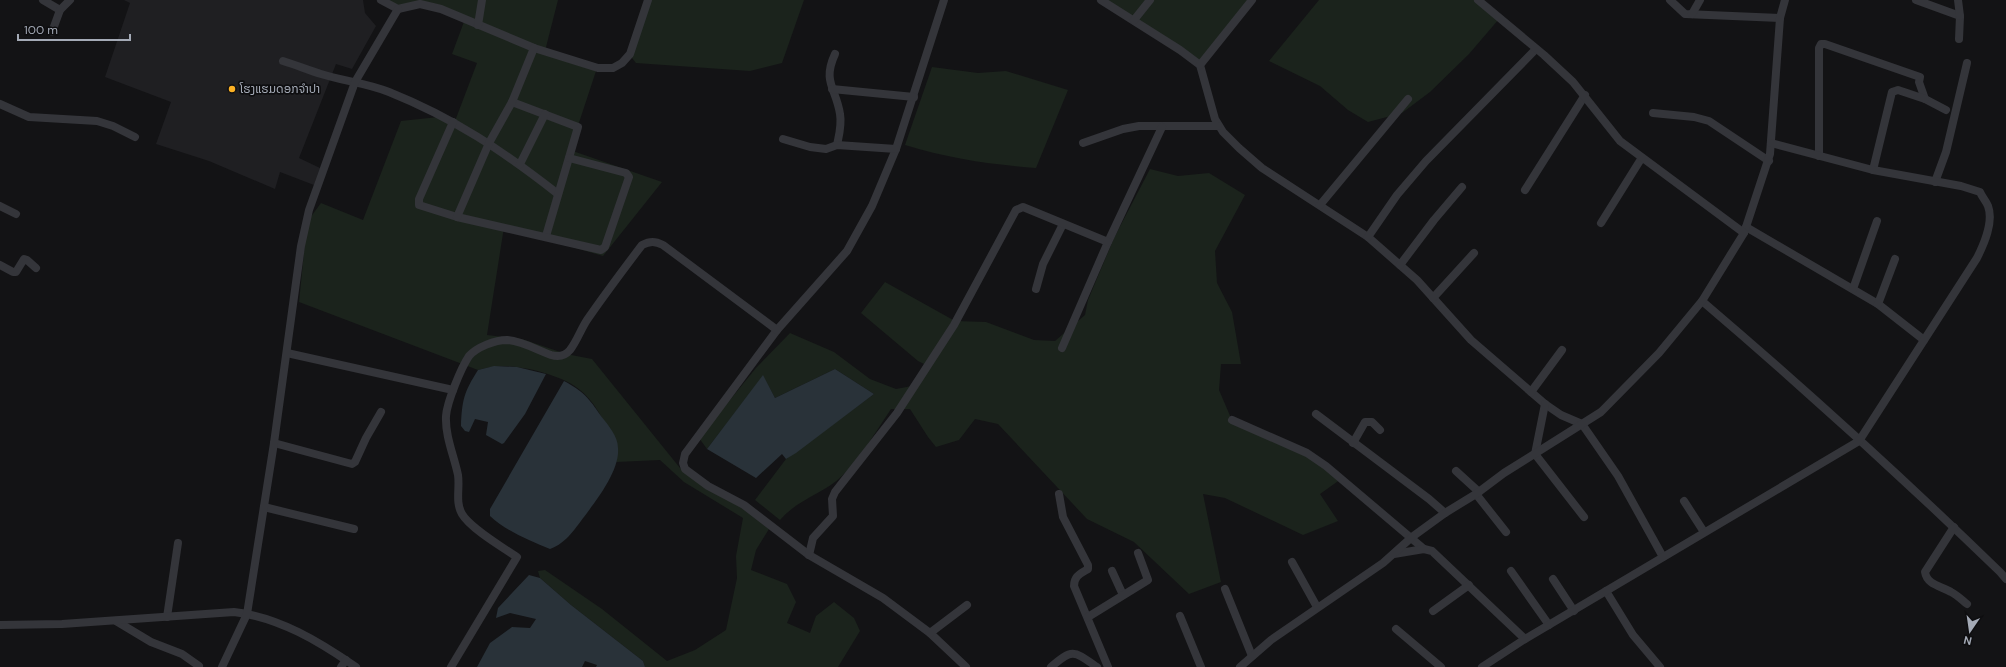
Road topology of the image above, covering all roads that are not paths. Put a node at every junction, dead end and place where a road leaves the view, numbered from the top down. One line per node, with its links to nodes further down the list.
1 (43, 0): 17 (street)
2 (70, 0): 17 (street)
3 (381, 0): 16 (street)
4 (482, 0): 22 (street)
5 (648, 0): 25 (street)
6 (944, 0): 34 (street)
7 (1101, 0): 21 (street)
8 (1150, 0): 21 (street)
9 (1252, 0): 30 (street)
10 (1478, 0): 26 (street)
11 (1670, 0): 18 (street)
12 (1700, 0): 18 (street)
13 (1785, 0): 20 (street)
14 (1916, 0): 19 (street)
15 (1958, 0): 19 (street)
16 (398, 9): 22 (street); 31 (street)
17 (60, 10): 23 (street)
18 (1692, 14): 20 (street)
19 (1960, 16): 24 (street)
20 (1780, 18): 49 (street)
21 (1134, 20): 30 (street)
22 (478, 25): 25 (street)
23 (52, 32)
24 (1959, 39)
25 (534, 48): 37 (street)
26 (1536, 48): 33 (street); 71 (street)
27 (835, 54): 32 (street)
28 (283, 61): 31 (street)
29 (1967, 63): 58 (street)
30 (1200, 65): 43 (street)
31 (355, 82): 42 (street); 87 (street)
32 (832, 89): 34 (street); 50 (street)
33 (1584, 95): 54 (street); 60 (street)
34 (914, 97): 51 (street)
35 (1408, 99): 62 (street)
36 (1924, 99): 39 (street); 52 (street); 57 (street)
37 (512, 102): 41 (street); 47 (street)
38 (0, 104): 45 (street)
39 (1946, 110)
40 (1653, 113): 55 (street)
41 (545, 114): 53 (street); 56 (street)
42 (453, 122): 47 (street); 65 (street)
43 (1218, 126): 44 (street); 62 (street)
44 (1162, 127): 48 (street); 72 (street)
45 (135, 136)
46 (783, 139): 50 (street)
47 (489, 143): 56 (street); 65 (street)
48 (1083, 143)
49 (1771, 143): 52 (street); 55 (street)
50 (837, 145): 51 (street)
51 (896, 149): 83 (street)
52 (1819, 156): 57 (street)
53 (569, 158): 61 (street); 70 (street)
54 (1641, 159): 67 (street); 69 (street)
55 (1769, 161): 69 (street)
56 (520, 164): 61 (street)
57 (1873, 170): 58 (street)
58 (1935, 182): 84 (street)
59 (1462, 187): 76 (street)
60 (1525, 190)
61 (558, 194): 70 (street)
62 (1320, 205): 71 (street)
63 (0, 206): 64 (street)
64 (16, 214)
65 (456, 217): 70 (street)
66 (1877, 221): 79 (street)
67 (1601, 223)
68 (1063, 224): 72 (street); 78 (street); 116 (street)
69 (1745, 230): 79 (street); 81 (street)
70 (546, 236)
71 (1368, 237): 76 (street)
72 (1108, 242): 85 (street)
73 (1474, 253): 80 (street)
74 (1895, 259): 82 (street)
75 (0, 265): 77 (street)
76 (1400, 265): 80 (street)
77 (36, 268)
78 (1036, 289)
79 (1853, 289): 82 (street)
80 (1433, 298): 89 (street)
81 (1702, 301): 94 (street); 96 (street)
82 (1878, 304): 84 (street)
83 (777, 330): 88 (street); 116 (street)
84 (1924, 340): 96 (street)
85 (1062, 348)
86 (1562, 350): 89 (street)
87 (287, 353): 88 (street); 97 (street)
88 (453, 390): 147 (street)
89 (1531, 392): 90 (street)
90 (1545, 404): 94 (street); 99 (street)
91 (381, 412): 97 (street)
92 (1316, 414): 98 (street)
93 (1232, 420): 111 (street)
94 (1582, 424): 99 (street); 117 (street)
95 (1380, 430): 98 (street)
96 (1859, 440): 107 (street); 110 (street)
97 (274, 443): 104 (street)
98 (1354, 443): 105 (street)
99 (1535, 454): 101 (street); 106 (street)
100 (1456, 471): 101 (street)
101 (1477, 493): 105 (street); 109 (street)
102 (1058, 494): 135 (street)
103 (1684, 501): 110 (street)
104 (264, 507): 108 (street); 132 (street)
105 (1445, 513): 111 (street)
106 (1584, 517)
107 (1954, 527): 122 (street); 127 (street)
108 (354, 529)
109 (1506, 532)
110 (1704, 532): 117 (street)
111 (1412, 537): 113 (street); 115 (street)
112 (178, 543): 134 (street)
113 (1424, 548): 115 (street); 123 (street)
114 (1138, 553): 126 (street)
115 (1394, 554): 129 (street)
116 (809, 555): 140 (street)
117 (1663, 557): 125 (street)
118 (1292, 562): 129 (street)
119 (1511, 571): 138 (street)
120 (1112, 572): 126 (street)
121 (1553, 579): 131 (street)
122 (2006, 579)
123 (1469, 584): 130 (street); 141 (street)
124 (1225, 589): 142 (street)
125 (1606, 591): 131 (street); 156 (street)
126 (1123, 595): 135 (street)
127 (1967, 604)
128 (967, 605): 140 (street)
129 (1317, 607): 142 (street)
130 (1433, 611)
131 (1574, 611): 138 (street)
132 (247, 614): 134 (street); 143 (street); 145 (street)
133 (1180, 616): 152 (street)
134 (167, 617): 136 (street)
135 (1088, 618): 151 (street)
136 (116, 621): 137 (street); 144 (street)
137 (0, 625)
138 (1549, 625): 141 (street)
139 (1396, 629): 154 (street)
140 (930, 633): 148 (street)
141 (1525, 639): 155 (street)
142 (1252, 656): 153 (street)
143 (343, 663): 146 (street)
144 (199, 666)
145 (222, 667)
146 (356, 667)
147 (451, 667)
148 (966, 667)
149 (1051, 667): 150 (street)
150 (1097, 667)
151 (1108, 667)
152 (1201, 667)
153 (1240, 667)
154 (1441, 667)
155 (1482, 667)
156 (1660, 667)

